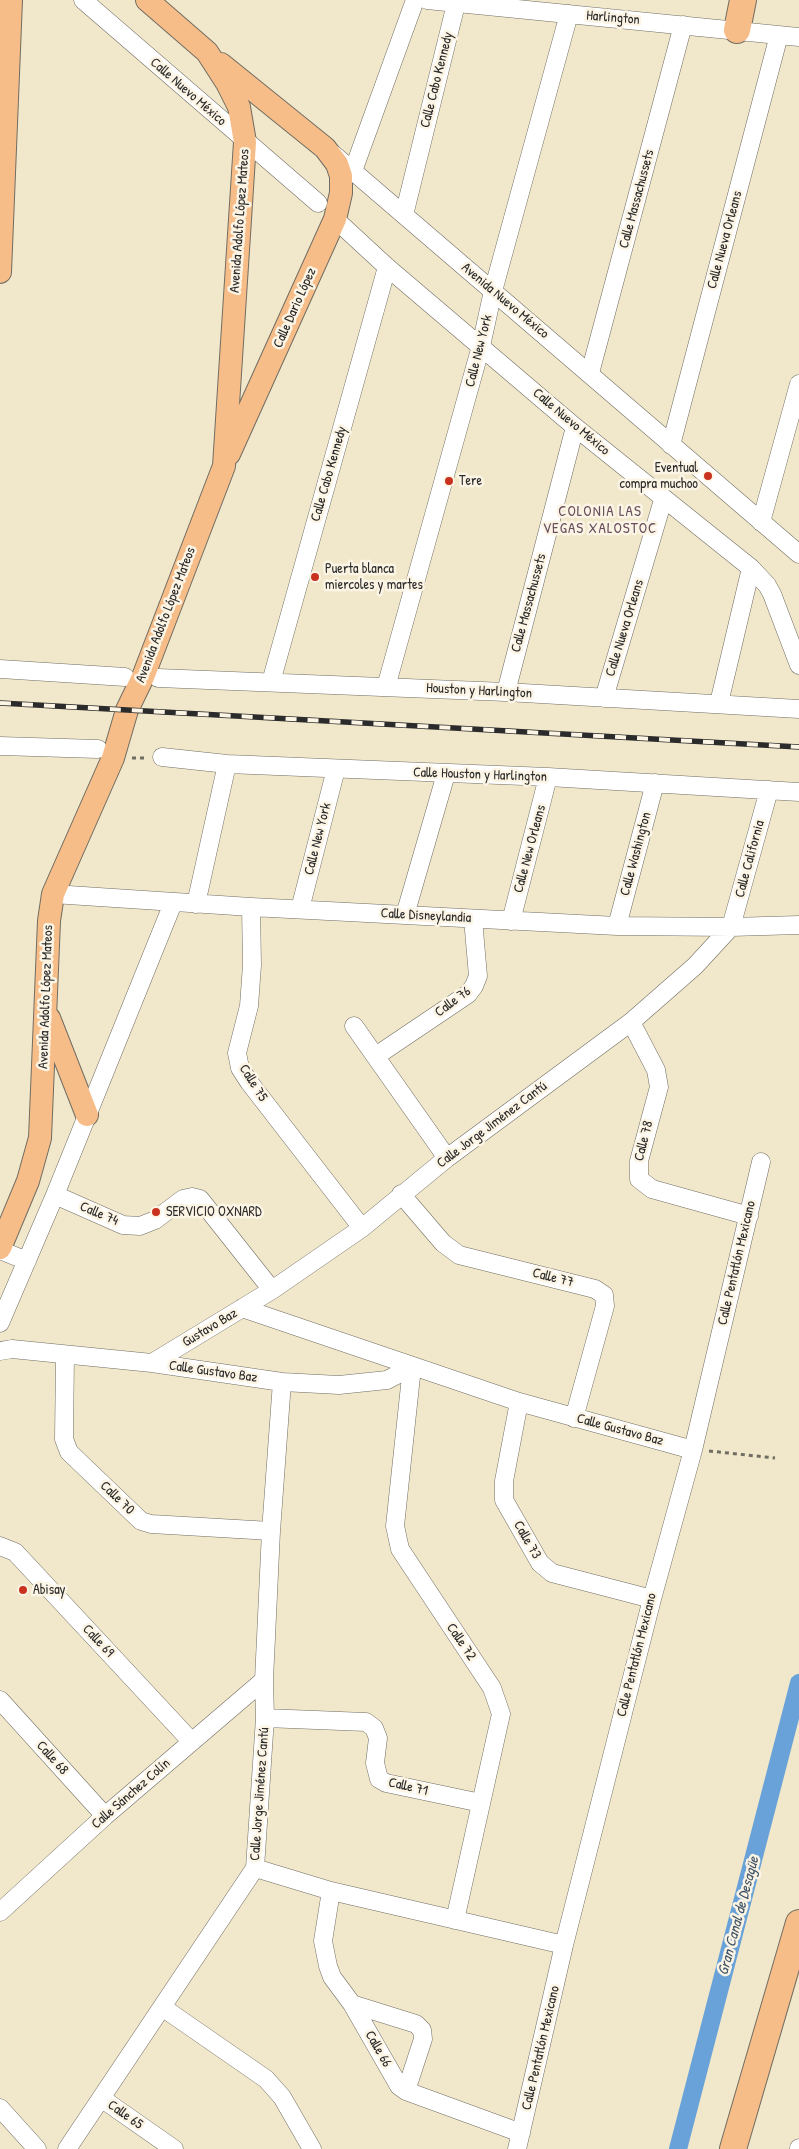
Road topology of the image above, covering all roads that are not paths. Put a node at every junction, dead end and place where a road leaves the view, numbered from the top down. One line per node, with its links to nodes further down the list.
1 (83, 0): 15 (street, Calle Nuevo México)
2 (146, 0): 13 (main road, Avenida Adolfo López Mateos)
3 (415, 0): 17 (street)
4 (427, 0): 6 (street, Harlington)
5 (743, 0): 10 (highway)
6 (456, 4): 8 (street, Harlington); 19 (street, Calle Cabo Kennedy)
7 (8, 10): 14 (main road)
8 (569, 14): 9 (street, Harlington); 23 (street, Calle New York)
9 (683, 25): 10 (street, Harlington); 25 (street, Calle Massachussets)
10 (738, 30): 11 (street, Harlington)
11 (779, 34): 12 (street, Harlington); 28 (street, Calle Nueva Orleans)
12 (799, 37)
13 (207, 52): 15 (main road, Avenida Adolfo López Mateos); 16 (main road, Avenida Nuevo México)
14 (4, 67): 22 (main road)
15 (245, 142): 18 (street, Calle Nuevo México); 29 (main road, Avenida Adolfo López Mateos)
16 (326, 148): 17 (street, Avenida Nuevo México); 20 (main road, Calle Dario López)
17 (353, 171): 19 (street, Avenida Nuevo México)
18 (318, 203)
19 (404, 214): 23 (street, Avenida Nuevo México)
20 (335, 219): 21 (street, Calle Nuevo México); 29 (main road, Calle Dario López)
21 (387, 267): 24 (street, Calle Nuevo México); 38 (street, Calle Cabo Kennedy)
22 (0, 272)
23 (494, 291): 24 (street, Calle New York); 25 (street, Avenida Nuevo México)
24 (481, 346): 27 (street, Calle Nuevo México); 39 (street, Calle New York)
25 (590, 374): 28 (street, Avenida Nuevo México)
26 (799, 384): 31 (street)
27 (575, 427): 30 (street, Calle Nuevo México); 40 (street, Calle Massachussets)
28 (671, 445): 31 (street, Avenida Nuevo México)
29 (224, 466): 54 (main road, Avenida Adolfo López Mateos)
30 (664, 500): 33 (street, Calle Nuevo México); 41 (street, Calle Nueva Orleans)
31 (761, 522): 32 (street, Avenida Nuevo México)
32 (799, 554)
33 (751, 568): 34 (street, Calle Nuevo México); 42 (street)
34 (799, 665)
35 (0, 669): 36 (street)
36 (125, 677)
37 (158, 678): 38 (street, Houston y Harlington)
38 (271, 682): 39 (street, Houston y Harlington)
39 (386, 687): 40 (street, Houston y Harlington)
40 (506, 692): 41 (street, Houston y Harlington)
41 (604, 698): 42 (street, Houston y Harlington)
42 (719, 704): 43 (street, Houston y Harlington)
43 (799, 709)
44 (0, 746): 45 (street)
45 (98, 749)
46 (162, 757): 47 (street, Calle Houston y Harlington)
47 (227, 764): 48 (street, Calle Houston y Harlington); 56 (street)
48 (336, 769): 49 (street, Calle Houston y Harlington); 58 (street, Calle New York)
49 (446, 774): 50 (street, Calle Houston y Harlington); 59 (street)
50 (548, 777): 51 (street, Calle Houston y Harlington); 61 (street, Calle New Orleans)
51 (655, 783): 52 (street, Calle Houston y Harlington); 63 (street, Calle Washington)
52 (768, 790): 53 (street, Calle Houston y Harlington); 64 (street, Calle California)
53 (799, 792)
54 (53, 894): 55 (street, Calle Disneylandia); 65 (main road, Avenida Adolfo López Mateos)
55 (173, 903): 56 (street, Calle Disneylandia); 69 (street)
56 (196, 904): 57 (street, Calle Disneylandia)
57 (251, 908): 58 (street, Calle Disneylandia); 75 (street, Calle 75)
58 (300, 909): 59 (street, Calle Disneylandia)
59 (405, 915): 60 (street, Calle Disneylandia)
60 (473, 919): 61 (street, Calle Disneylandia); 68 (street, Calle 76)
61 (511, 921): 63 (street, Calle Disneylandia)
62 (799, 924): 64 (street, Calle Disneylandia)
63 (617, 926): 64 (street, Calle Disneylandia)
64 (731, 928): 66 (street, Calle Jorge Jiménez Cantú)
65 (46, 1010): 69 (main road); 76 (main road, Avenida Adolfo López Mateos)
66 (631, 1022): 70 (street, Calle Jorge Jiménez Cantú); 74 (street, Calle 78)
67 (354, 1026): 68 (street)
68 (376, 1056): 70 (street)
69 (87, 1115): 73 (street)
70 (447, 1158): 72 (street, Calle Jorge Jiménez Cantú)
71 (761, 1162): 74 (street, Calle Pentatlón Mexicano)
72 (401, 1194): 75 (street, Calle Jorge Jiménez Cantú); 87 (street, Calle 77)
73 (55, 1195): 77 (street); 78 (street, Calle 74)
74 (749, 1216): 88 (street, Calle Pentatlón Mexicano)
75 (362, 1228): 78 (street, Calle Jorge Jiménez Cantú)
76 (0, 1249): 77 (street)
77 (27, 1261): 80 (street)
78 (272, 1290): 79 (street, Calle Jorge Jiménez Cantú)
79 (242, 1308): 83 (street, Gustavo Baz); 84 (street, Calle Gustavo Baz)
80 (0, 1323)
81 (4, 1348): 82 (street, Calle Gustavo Baz)
82 (65, 1356): 83 (street, Calle Gustavo Baz); 89 (street, Calle 70)
83 (152, 1363): 85 (street, Calle Gustavo Baz)
84 (412, 1368): 85 (street, Calle Gustavo Baz); 86 (street, Calle Gustavo Baz); 96 (street, Calle 72)
85 (282, 1382): 89 (street, Calle Jorge Jiménez Cantú)
86 (519, 1402): 87 (street, Calle Gustavo Baz); 91 (street, Calle 73)
87 (574, 1418): 88 (street, Calle Gustavo Baz)
88 (693, 1450): 91 (street, Calle Pentatlón Mexicano)
89 (271, 1532): 92 (street, Calle Jorge Jiménez Cantú)
90 (0, 1546): 95 (street, Calle 69)
91 (652, 1599): 103 (street, Calle Pentatlón Mexicano)
92 (264, 1680): 94 (street, Calle Jorge Jiménez Cantú); 95 (street, Calle Sánchez Colín)
93 (0, 1700): 97 (street, Calle 68)
94 (265, 1718): 96 (street, Calle 71); 98 (street, Calle Jorge Jiménez Cantú)
95 (192, 1741): 97 (street, Calle Sánchez Colín)
96 (481, 1803): 101 (street, Calle 72)
97 (105, 1816): 100 (street, Calle Sánchez Colín)
98 (255, 1868): 99 (street); 106 (street, Calle Jorge Jiménez Cantú)
99 (331, 1891): 101 (street); 105 (street, Calle 66)
100 (0, 1912)
101 (455, 1920): 103 (street)
102 (799, 1923): 115 (highway)
103 (564, 1945): 110 (street, Calle Pentatlón Mexicano)
104 (799, 1989): 116 (highway)
105 (352, 2004): 107 (street, Calle 66); 107 (street)
106 (162, 2007): 108 (street, Calle Jorge Jiménez Cantú); 114 (street)
107 (406, 2091): 110 (street)
108 (101, 2098): 112 (street, Calle Jorge Jiménez Cantú); 113 (street, Calle 65)
109 (0, 2108): 111 (street)
110 (519, 2141)
111 (37, 2149)
112 (67, 2149)
113 (174, 2149)
114 (312, 2149)
115 (733, 2149)
116 (752, 2149)

